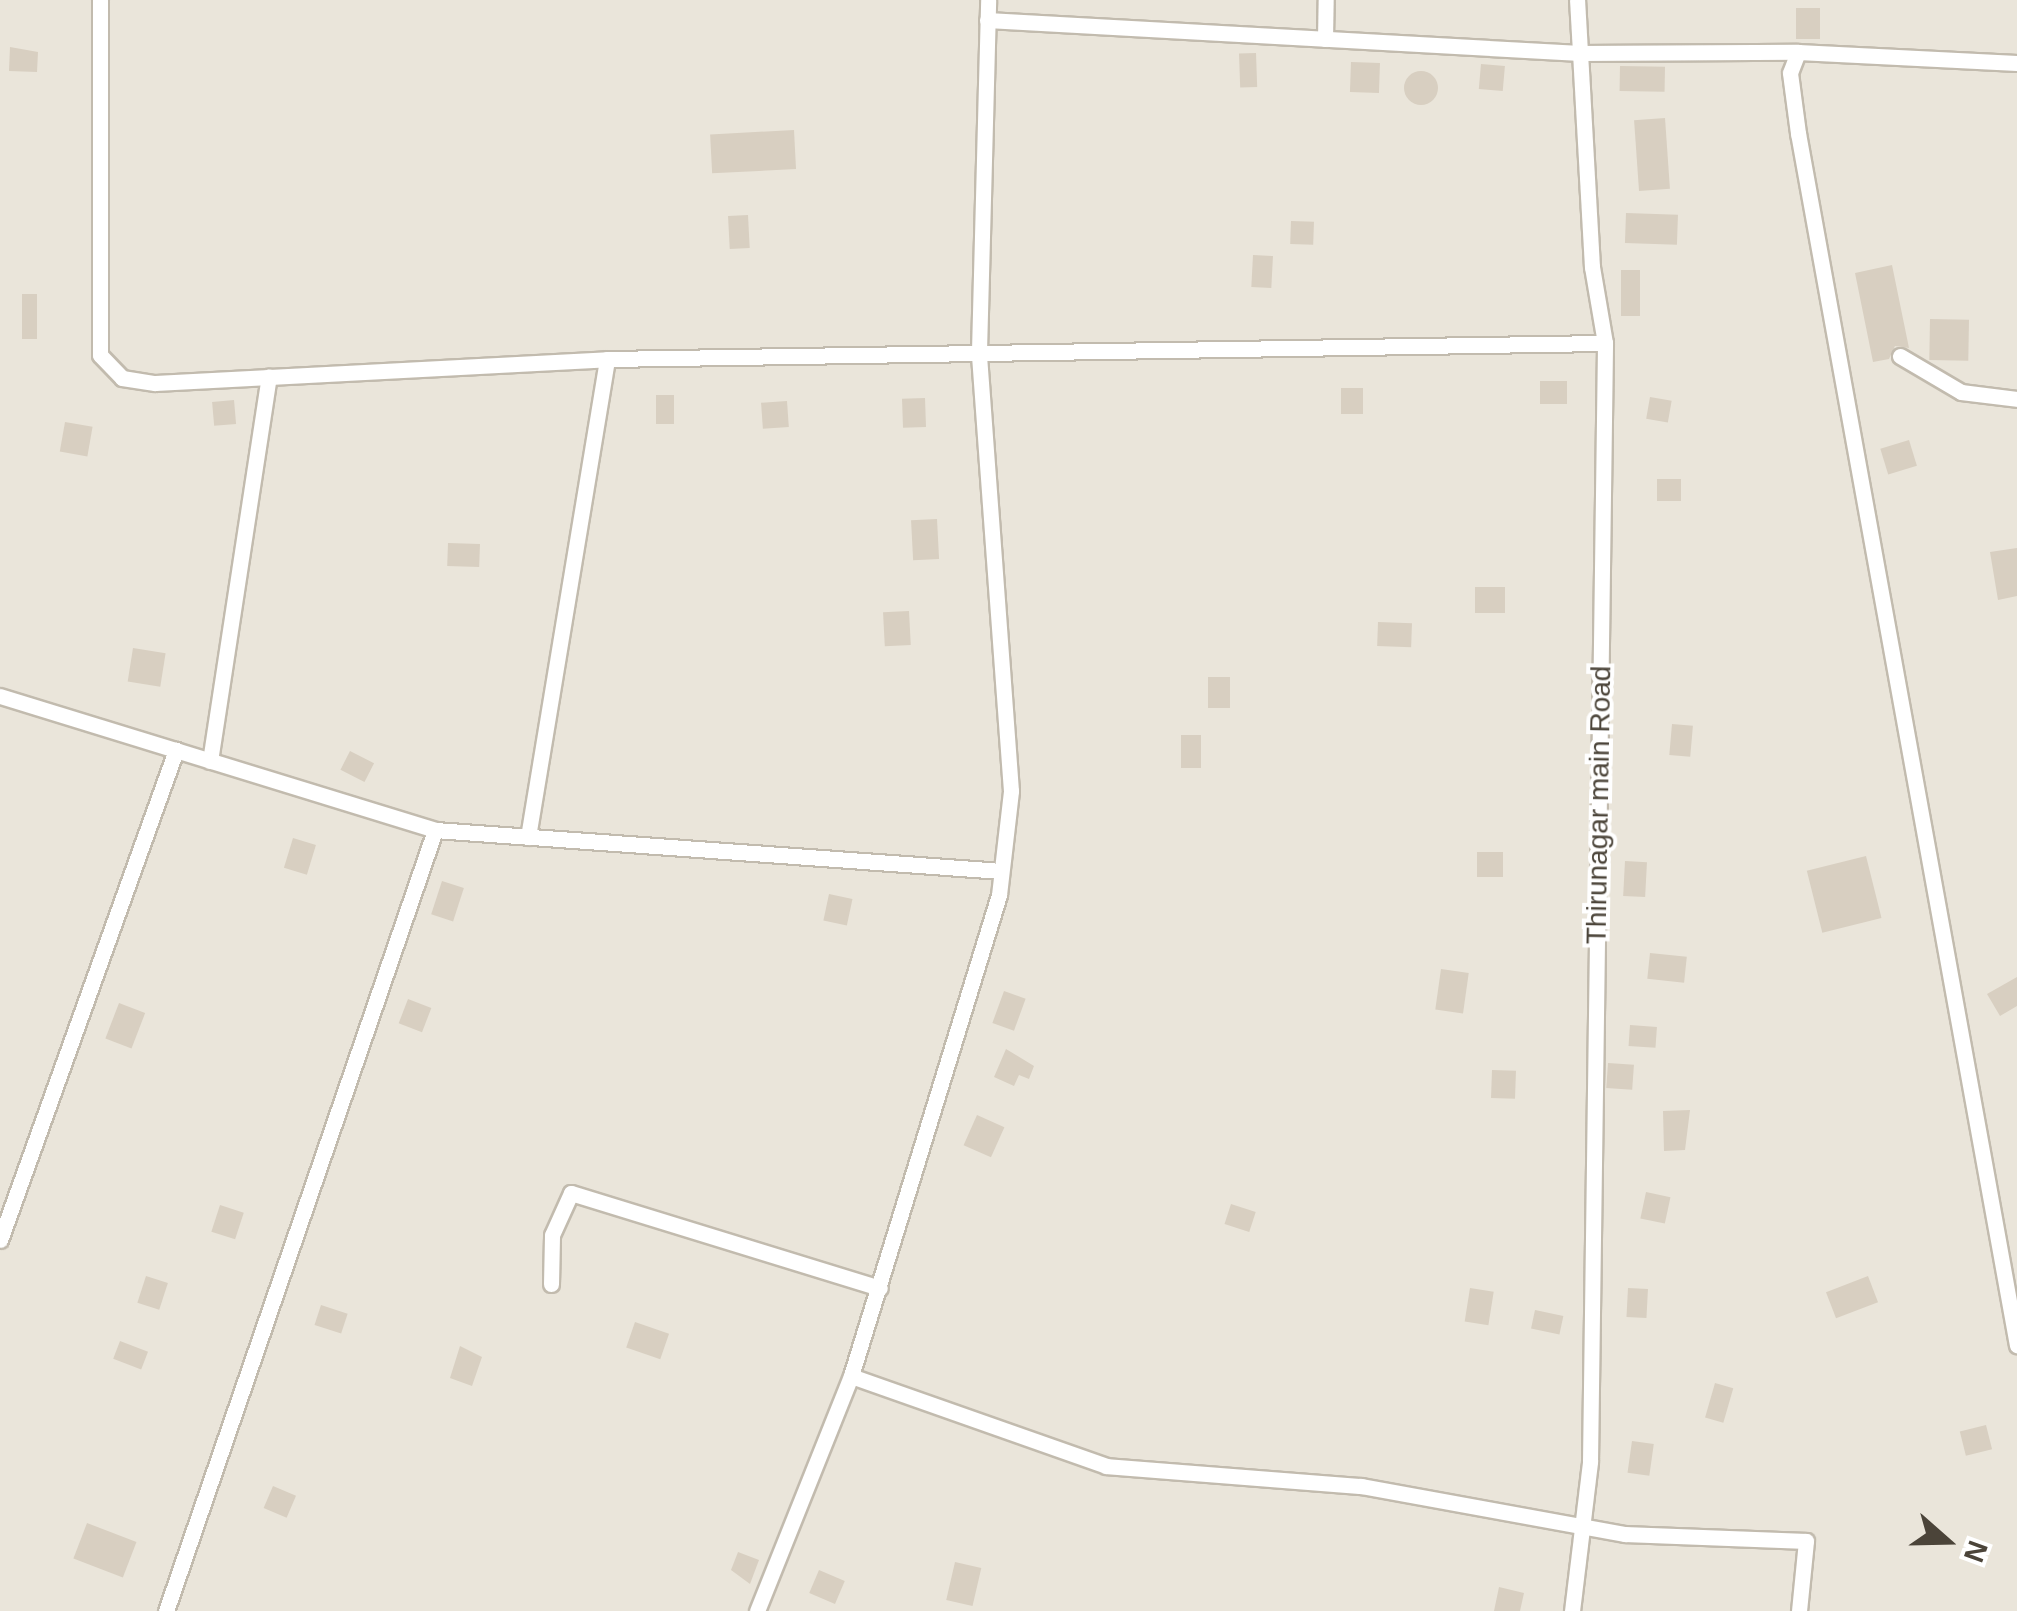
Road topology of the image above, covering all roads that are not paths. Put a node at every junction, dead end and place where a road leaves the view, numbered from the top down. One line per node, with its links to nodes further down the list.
1 (100, 0): 14 (street)
2 (988, 0): 5 (street)
3 (1326, 0): 6 (street)
4 (1577, 0): 8 (street, Thirunagar main Road)
5 (987, 20): 6 (street); 11 (street)
6 (1325, 38): 8 (street)
7 (1798, 52): 8 (street); 9 (street); 25 (street)
8 (1580, 53): 10 (street, Thirunagar main Road)
9 (2017, 64)
10 (1604, 343): 11 (street); 27 (street, Thirunagar main Road)
11 (979, 351): 13 (street); 21 (street)
12 (1900, 356): 15 (street)
13 (606, 359): 14 (street); 20 (street)
14 (269, 377): 18 (street)
15 (2017, 400)
16 (0, 696): 17 (street)
17 (176, 750): 18 (street); 22 (street)
18 (210, 761): 19 (street)
19 (435, 830): 20 (street); 28 (street)
20 (528, 837): 21 (street)
21 (1001, 870): 24 (street)
22 (0, 1240)
23 (552, 1284): 24 (street)
24 (880, 1288): 26 (street)
25 (2017, 1345)
26 (851, 1376): 27 (street); 29 (street)
27 (1581, 1523): 30 (street, Thirunagar main Road); 31 (street)
28 (166, 1611)
29 (757, 1611)
30 (1572, 1611)
31 (1799, 1611)

